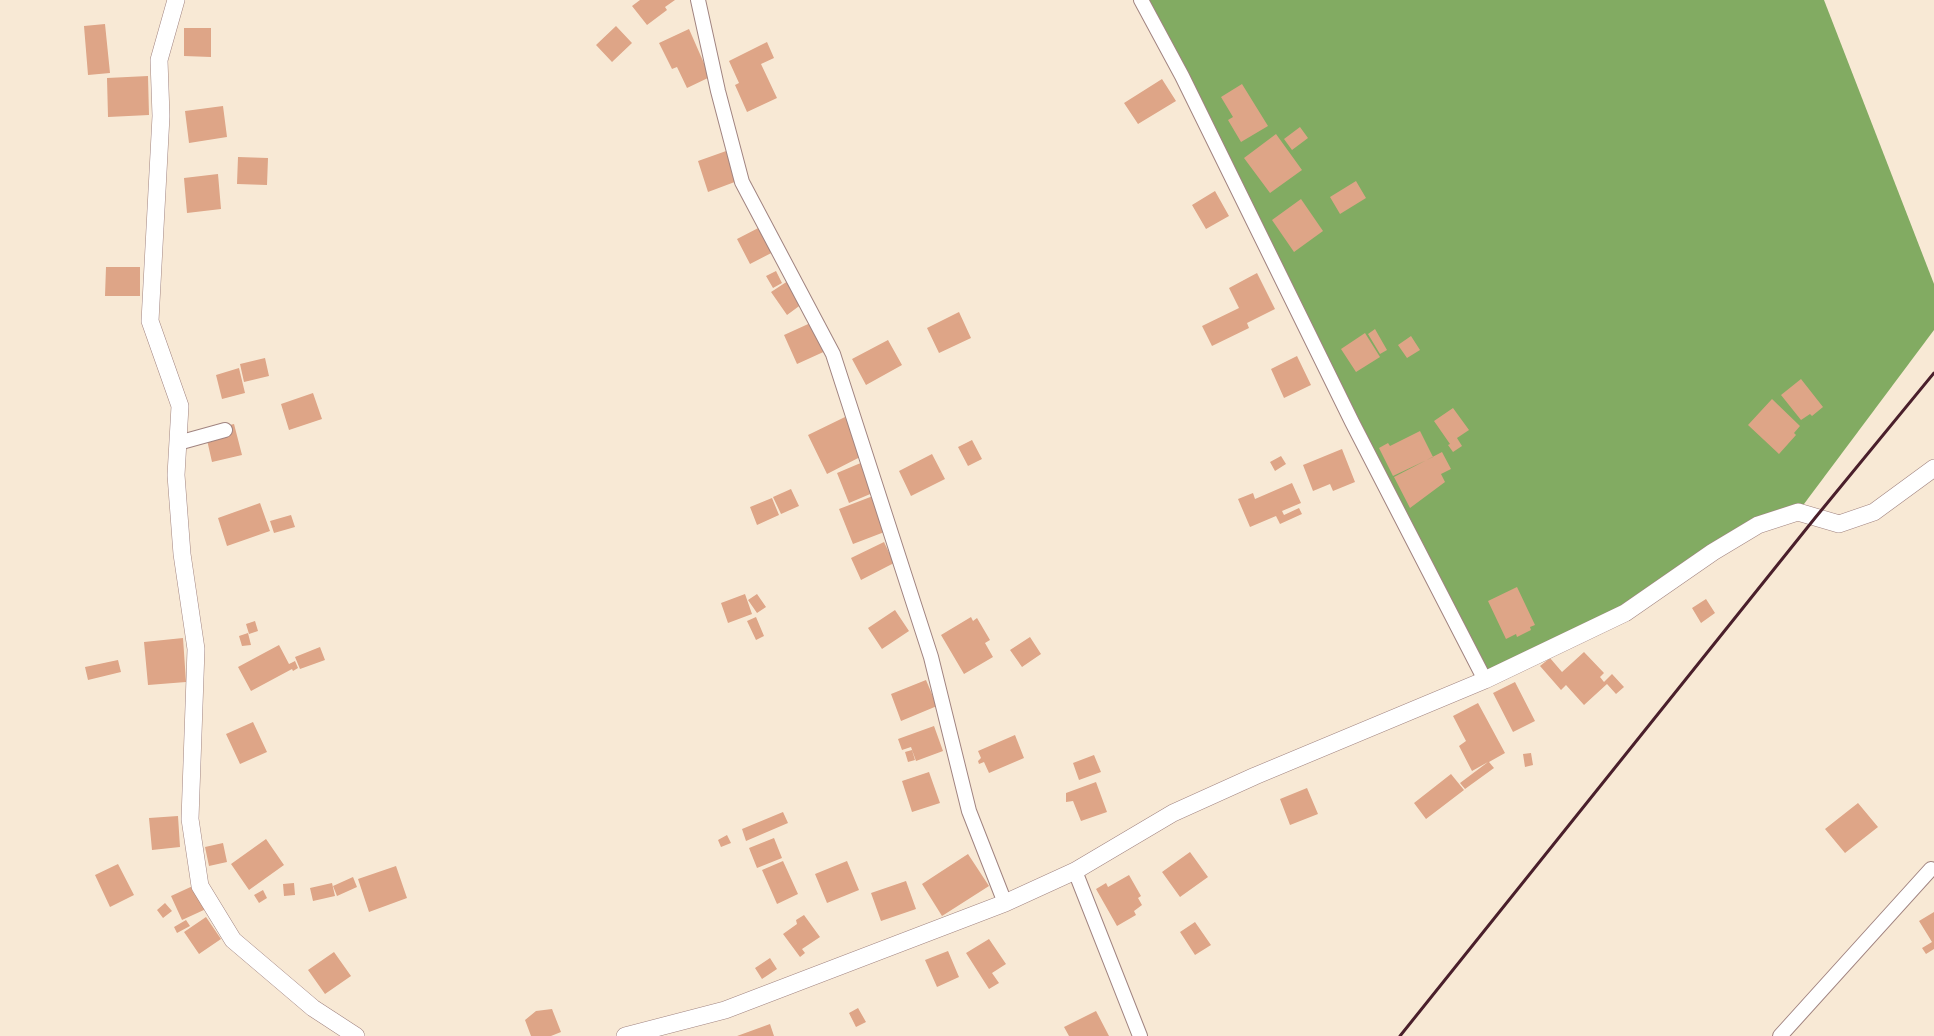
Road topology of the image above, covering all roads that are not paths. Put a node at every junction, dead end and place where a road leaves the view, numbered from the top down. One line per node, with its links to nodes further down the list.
1 (176, 0): 5 (street)
2 (698, 0): 10 (street)
3 (1140, 0): 7 (street)
4 (224, 430): 5 (street)
5 (178, 443): 11 (street)
6 (1934, 468): 7 (street)
7 (1485, 680): 9 (street)
8 (1931, 869): 14 (street)
9 (1075, 871): 10 (street); 13 (street)
10 (1005, 903): 12 (street)
11 (356, 1036)
12 (625, 1036)
13 (1140, 1036)
14 (1780, 1036)

